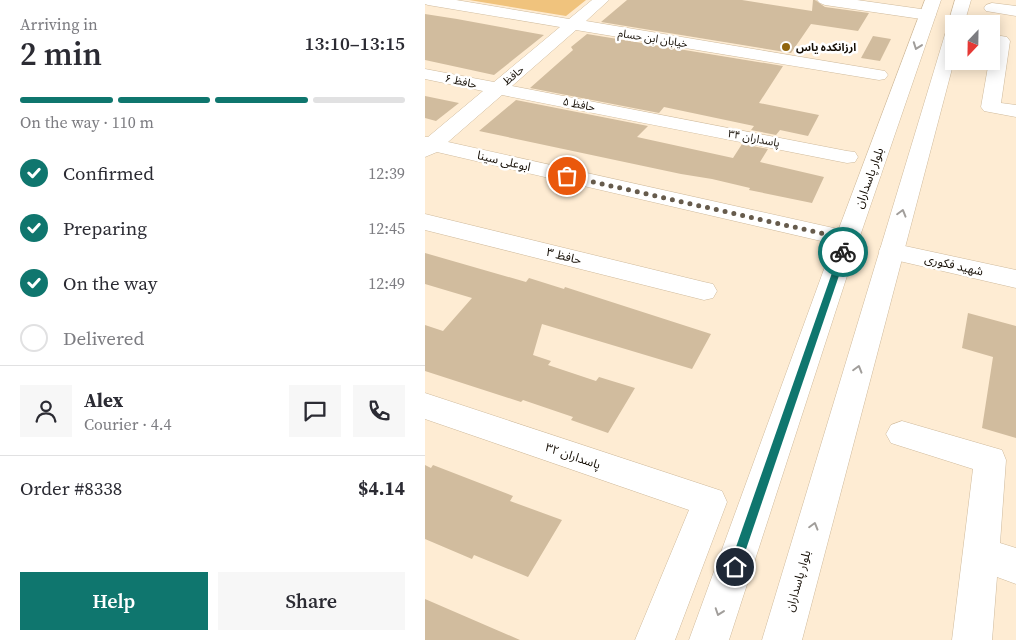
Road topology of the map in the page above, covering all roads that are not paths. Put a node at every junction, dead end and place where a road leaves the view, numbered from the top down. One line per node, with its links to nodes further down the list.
1 (428, 0): 9 (street, خیابان ابن حسام)
2 (601, 0): 9 (street, حافظ)
3 (825, 0): 5 (street)
4 (963, 0): 8 (street)
5 (930, 8): 20 (street, بلوار پاسداران, one-way to 20)
6 (992, 8): 7 (street)
7 (1016, 11)
8 (959, 15)
9 (573, 24): 13 (street, خیابان ابن حسام); 14 (street, حافظ)
10 (1003, 41): 15 (street)
11 (945, 63): 21 (street, بلوار پاسداران, one-way to 11)
12 (425, 74): 14 (street, حافظ ۶)
13 (879, 75)
14 (497, 89): 16 (street, حافظ ۵); 17 (street, حافظ)
15 (1016, 111)
16 (660, 120): 18 (street, پاسداران ۳۴)
17 (427, 146): 20 (street, ابوعلی سینا)
18 (847, 157)
19 (425, 222): 23 (street, حافظ ۳)
20 (847, 239): 29 (street, بلوار پاسداران, one-way to 29)
21 (891, 251): 22 (street, شهید فکوری); 30 (street, بلوار پاسداران, one-way to 21)
22 (1016, 279)
23 (704, 291)
24 (430, 408): 28 (street, پاسداران ۳۲)
25 (902, 434): 26 (street)
26 (981, 554): 27 (street); 31 (street)
27 (1016, 566)
28 (655, 640)
29 (709, 640)
30 (782, 640)
31 (972, 640)

